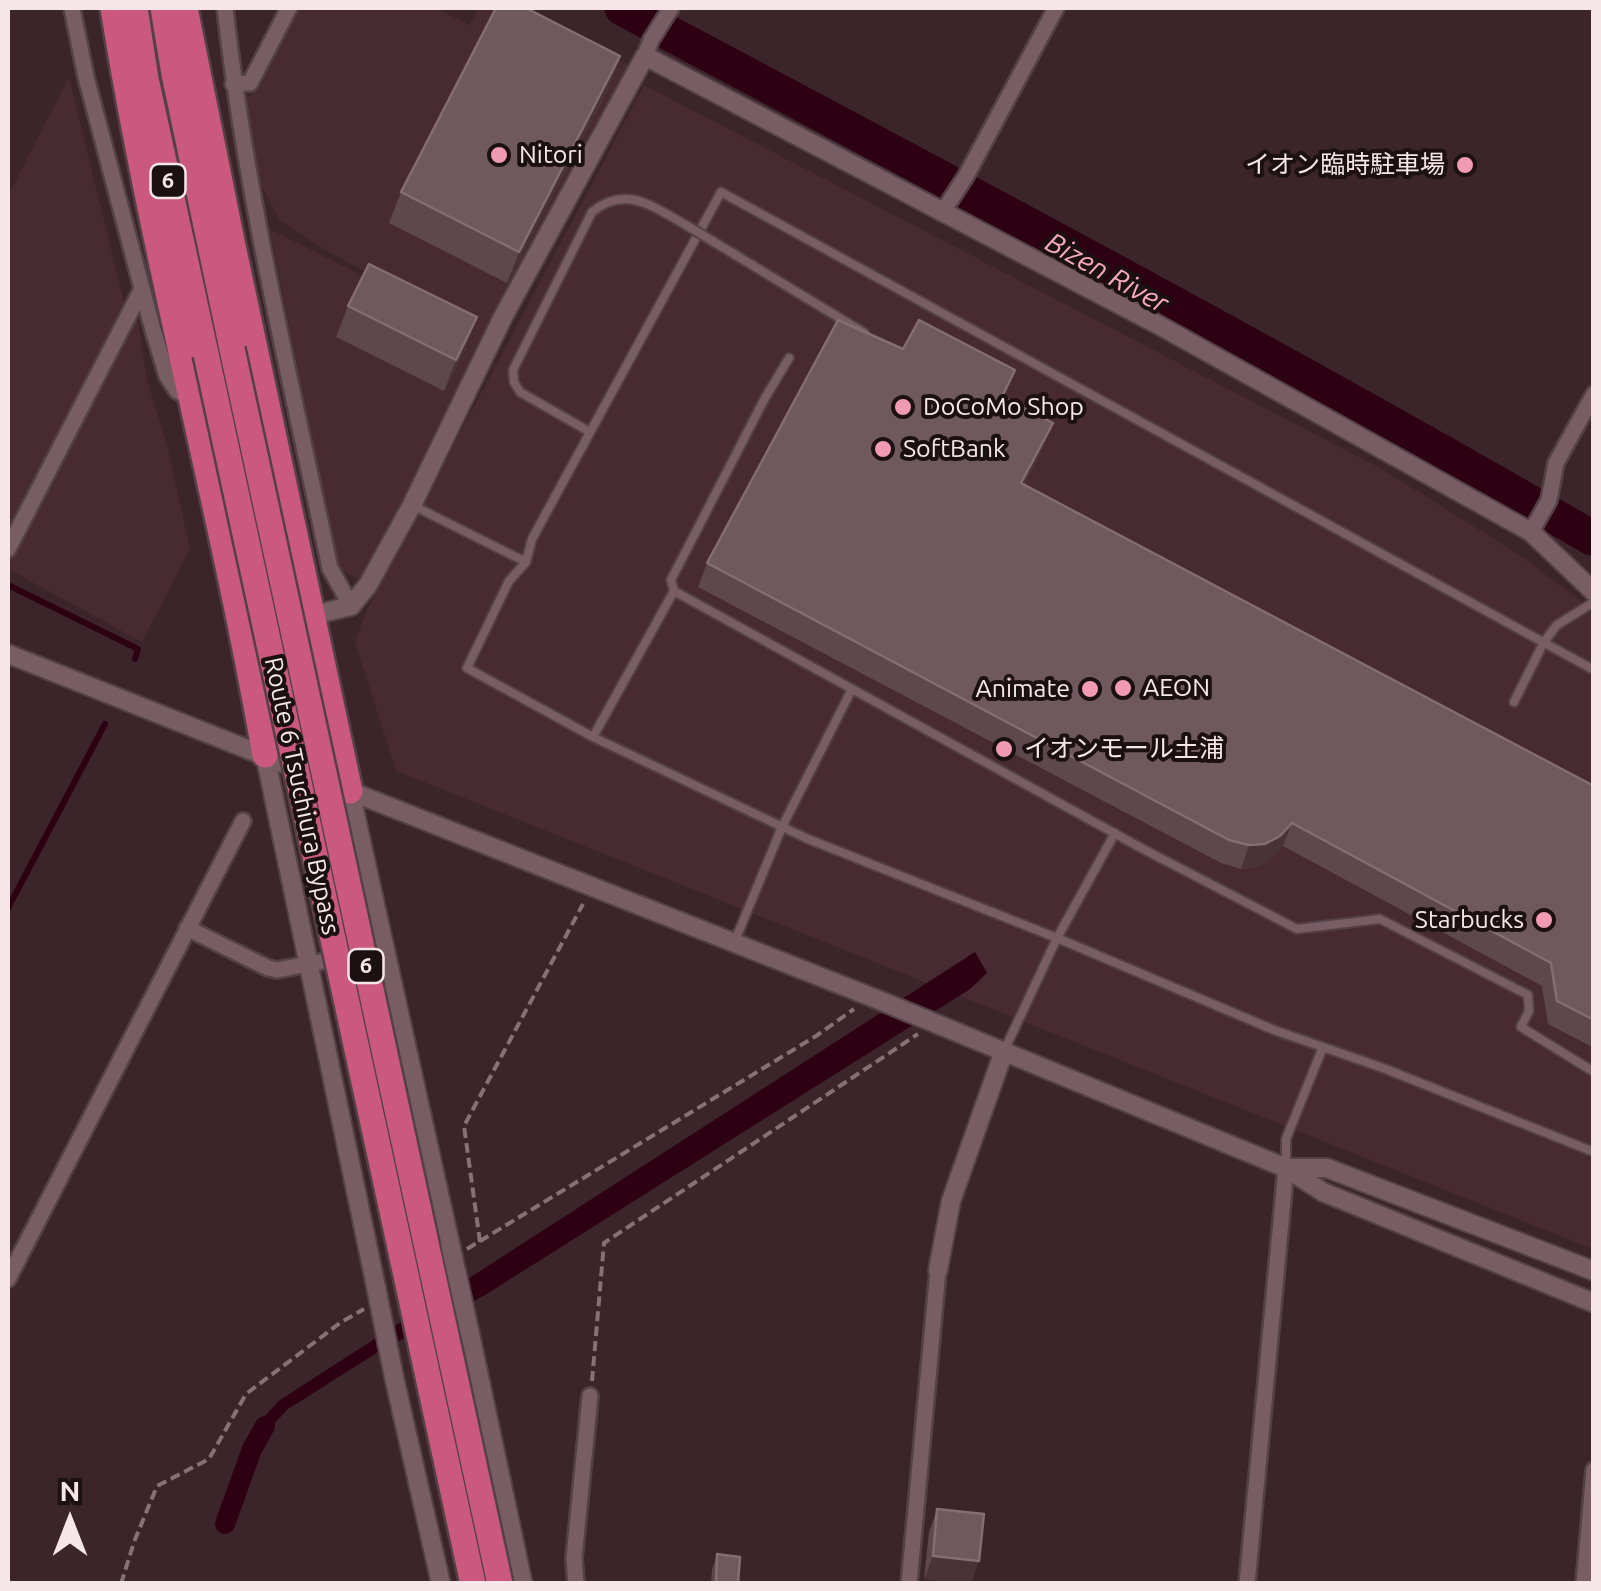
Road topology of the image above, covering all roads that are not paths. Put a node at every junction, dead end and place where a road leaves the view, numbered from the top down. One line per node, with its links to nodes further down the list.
1 (72, 8): 13 (street)
2 (113, 8): 17 (highway)
3 (135, 8): 57 (highway, Route 6 Tsuchiura Bypass / 6, bridge)
4 (163, 8): 58 (highway, Route 6 Tsuchiura Bypass / 6, bridge)
5 (185, 8): 27 (highway)
6 (225, 8): 11 (street)
7 (289, 8): 11 (street)
8 (1056, 8): 12 (street)
9 (668, 12): 10 (street)
10 (648, 48): 12 (street); 19 (street)
11 (233, 84): 26 (street)
12 (948, 205): 20 (street)
13 (142, 290): 17 (street); 21 (street)
14 (870, 336): 18 (lane, bridge)
15 (789, 358): 23 (lane)
16 (1594, 394): 20 (street)
17 (192, 398): 29 (highway)
18 (590, 432): 22 (lane); 28 (lane)
19 (412, 505): 22 (lane); 26 (street)
20 (1535, 525): 24 (street)
21 (8, 548)
22 (526, 562): 34 (lane)
23 (674, 591): 32 (lane); 34 (lane)
24 (1594, 592)
25 (1594, 602): 28 (lane)
26 (352, 606): 27 (street)
27 (314, 616): 29 (street); 36 (highway)
28 (1544, 642): 31 (lane); 33 (lane)
29 (246, 650): 35 (highway)
30 (8, 654): 35 (street)
31 (1594, 670)
32 (852, 688): 38 (lane); 39 (lane)
33 (1514, 702)
34 (593, 737): 38 (lane)
35 (265, 755): 36 (street); 44 (street)
36 (350, 791): 42 (street); 43 (street)
37 (243, 822): 40 (street)
38 (782, 828): 41 (lane); 42 (lane)
39 (1115, 833): 41 (lane); 47 (lane)
40 (187, 928): 44 (street); 52 (street)
41 (1057, 938): 45 (lane); 46 (lane)
42 (734, 943): 46 (street)
43 (385, 949): 44 (street); 59 (street, bridge)
44 (310, 964): 56 (street, bridge)
45 (1323, 1048): 48 (lane); 49 (lane)
46 (1004, 1050): 49 (street); 50 (street)
47 (1594, 1072)
48 (1594, 1152)
49 (1286, 1168): 51 (street); 53 (street); 62 (street)
50 (938, 1270): 61 (street)
51 (1594, 1271)
52 (8, 1278)
53 (1594, 1303)
54 (590, 1396): 60 (street)
55 (1594, 1470): 63 (street)
56 (441, 1584)
57 (472, 1584)
58 (500, 1584)
59 (522, 1584)
60 (576, 1584)
61 (908, 1584)
62 (1247, 1584)
63 (1584, 1584)

